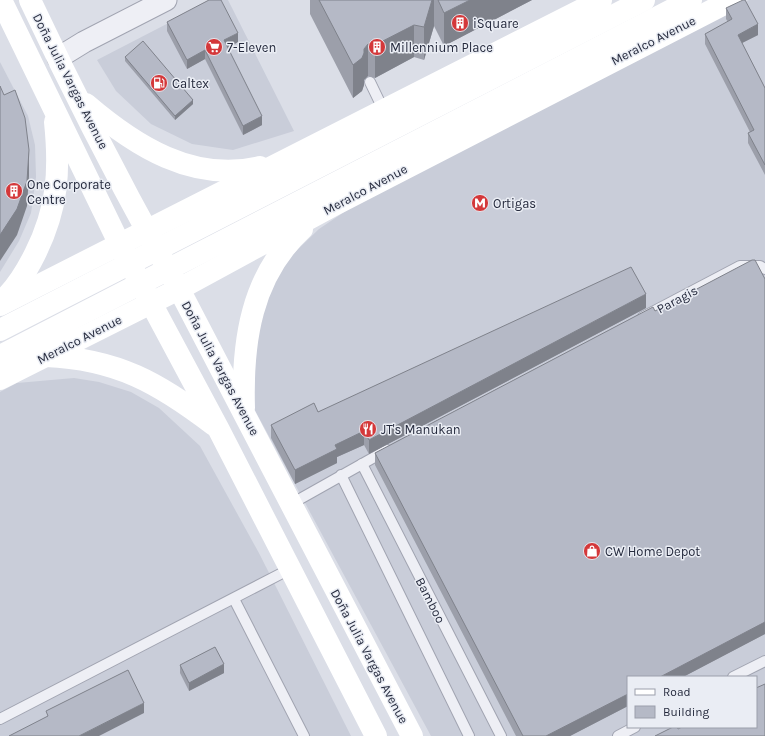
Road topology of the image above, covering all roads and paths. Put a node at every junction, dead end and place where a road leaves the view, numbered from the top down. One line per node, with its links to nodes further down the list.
1 (0, 0): 11 (main road, Doña Julia Vargas Avenue)
2 (30, 0): 8 (main road, Doña Julia Vargas Avenue)
3 (166, 0): 8 (street)
4 (601, 0): 12 (main road)
5 (644, 0): 25 (main road, bridge)
6 (691, 0): 26 (main road, Meralco Avenue, bridge)
7 (732, 0): 14 (main road, Meralco Avenue)
8 (58, 58): 10 (main road, Doña Julia Vargas Avenue)
9 (370, 82): 12 (lane)
10 (79, 98): 13 (main road); 16 (main road, Doña Julia Vargas Avenue)
11 (54, 108): 17 (main road, Doña Julia Vargas Avenue); 23 (main road)
12 (384, 111): 13 (main road)
13 (293, 157): 14 (main road); 16 (main road)
14 (327, 209): 15 (main road, Meralco Avenue); 29 (main road)
15 (292, 227): 18 (main road); 21 (main road, Meralco Avenue)
16 (147, 231): 17 (main road); 18 (main road, Doña Julia Vargas Avenue)
17 (120, 245): 20 (main road, Doña Julia Vargas Avenue); 23 (main road)
18 (166, 266): 20 (main road); 21 (main road, Doña Julia Vargas Avenue)
19 (762, 268): 24 (lane, Paragis)
20 (139, 280): 22 (main road, Doña Julia Vargas Avenue); 27 (main road)
21 (179, 289): 22 (main road, Meralco Avenue); 29 (main road, Doña Julia Vargas Avenue)
22 (152, 303): 27 (main road, Meralco Avenue); 30 (main road, Doña Julia Vargas Avenue)
23 (0, 304)
24 (634, 321)
25 (0, 330)
26 (0, 356)
27 (39, 359): 28 (main road, Meralco Avenue); 30 (main road)
28 (0, 379)
29 (244, 413): 34 (main road, Doña Julia Vargas Avenue)
30 (219, 430): 35 (main road, Doña Julia Vargas Avenue)
31 (397, 446): 32 (lane)
32 (362, 464): 33 (lane); 45 (lane, Bamboo)
33 (341, 476): 34 (lane); 44 (lane, Bamboo)
34 (291, 504): 43 (main road, Doña Julia Vargas Avenue)
35 (290, 569): 36 (lane); 42 (main road, Doña Julia Vargas Avenue)
36 (234, 599): 39 (lane); 41 (lane)
37 (765, 661): 38 (lane)
38 (735, 676)
39 (0, 719)
40 (633, 728): 46 (lane)
41 (304, 736)
42 (376, 736)
43 (412, 736)
44 (469, 736)
45 (501, 736)
46 (618, 736)

